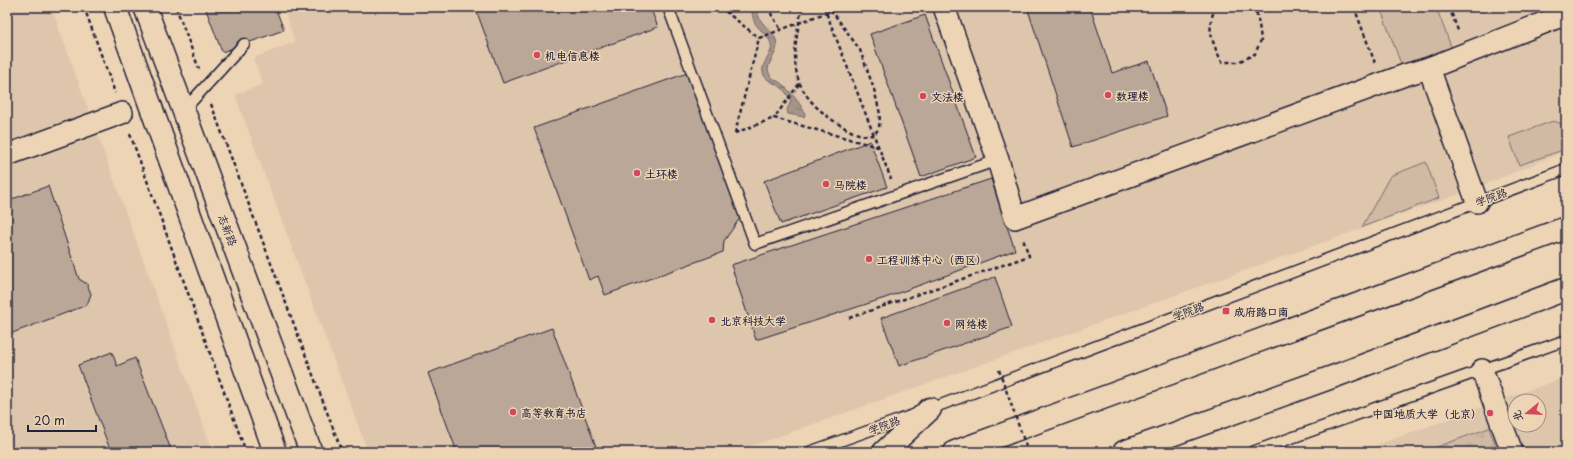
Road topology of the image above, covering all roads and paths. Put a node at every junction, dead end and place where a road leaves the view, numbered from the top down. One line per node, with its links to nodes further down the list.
1 (84, 7): 32 (path)
2 (115, 7): 52 (main road)
3 (145, 7): 31 (main road, 志新路)
4 (176, 7): 30 (path)
5 (668, 7): 36 (lane)
6 (720, 7): 19 (path)
7 (729, 7): 19 (path)
8 (767, 7): 23 (path)
9 (802, 7): 22 (path)
10 (824, 7): 20 (path)
11 (829, 7): 18 (path)
12 (841, 7): 18 (path)
13 (944, 7): 39 (street)
14 (1217, 7): 15 (path)
15 (1255, 7)
16 (1354, 7): 29 (path)
17 (1449, 7): 26 (path)
18 (832, 10): 20 (path); 35 (path)
19 (727, 12): 24 (path)
20 (826, 12): 22 (path); 35 (path)
21 (1566, 14): 26 (street)
22 (799, 23): 23 (path); 28 (path)
23 (781, 30): 24 (path)
24 (760, 38): 34 (path)
25 (244, 44): 30 (lane)
26 (1466, 53): 27 (street)
27 (1429, 68): 29 (street); 42 (street)
28 (799, 84): 33 (path); 35 (path)
29 (1382, 84): 43 (street)
30 (205, 87): 31 (lane); 54 (path)
31 (183, 111): 53 (main road, 志新路)
32 (122, 113): 38 (street); 51 (path)
33 (774, 118): 34 (path); 37 (path)
34 (735, 133): 36 (path)
35 (874, 135): 37 (path)
36 (718, 140): 41 (lane)
37 (879, 148): 41 (path)
38 (7, 155)
39 (998, 160): 41 (lane); 43 (street)
40 (1566, 169): 42 (lane, 学院路)
41 (897, 194)
42 (1477, 202): 50 (lane, 学院路)
43 (1015, 218): 46 (path)
44 (1566, 228): 57 (main road)
45 (1566, 289): 59 (main road)
46 (849, 318)
47 (1566, 340): 49 (lane)
48 (999, 370): 58 (path, bridge)
49 (1482, 370): 60 (lane); 61 (street)
50 (930, 409): 55 (lane, 学院路); 56 (main road)
51 (246, 452)
52 (275, 452)
53 (311, 452)
54 (342, 452)
55 (809, 452)
56 (884, 452)
57 (955, 452)
58 (1028, 452)
59 (1124, 452)
60 (1252, 452)
61 (1512, 452)

